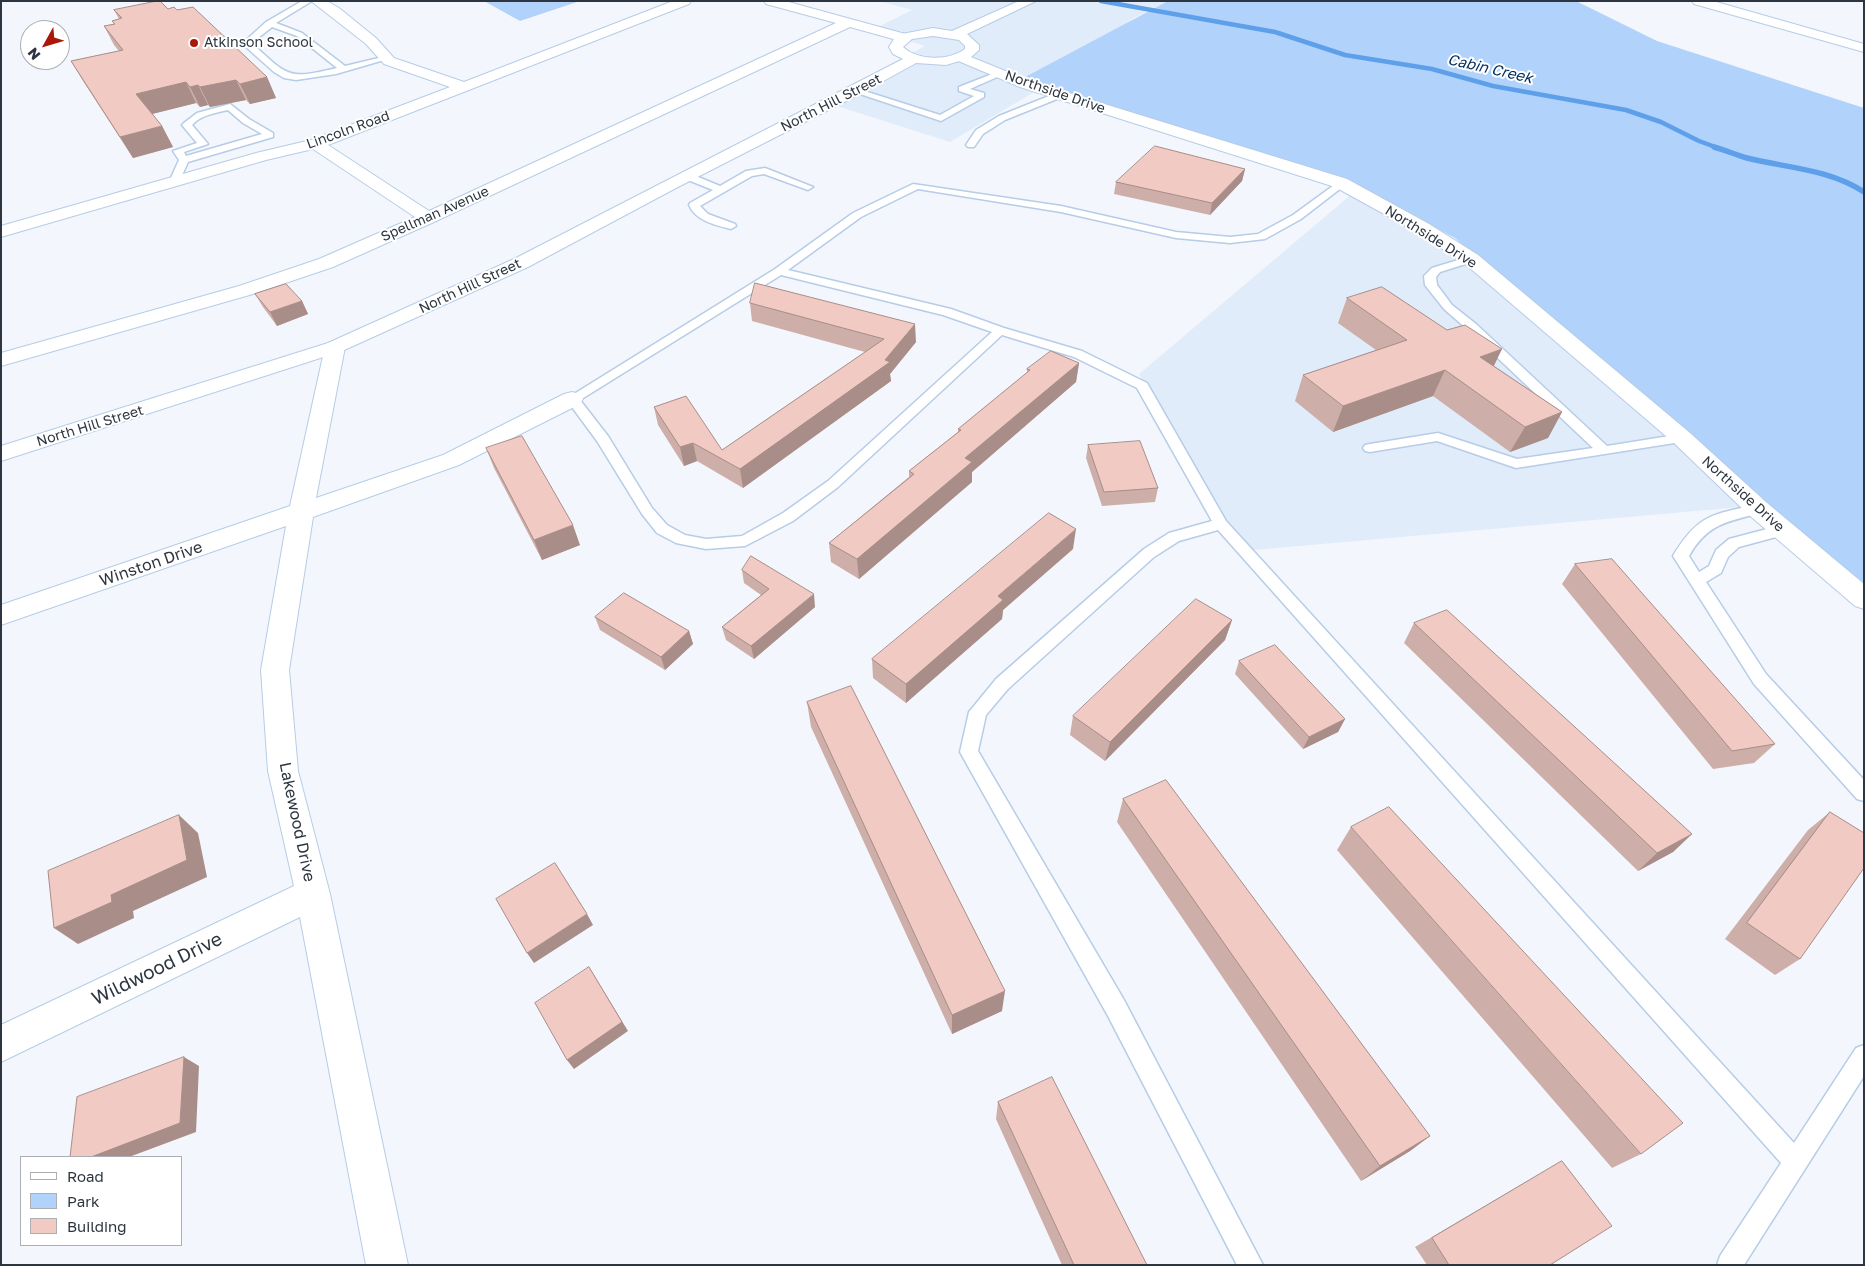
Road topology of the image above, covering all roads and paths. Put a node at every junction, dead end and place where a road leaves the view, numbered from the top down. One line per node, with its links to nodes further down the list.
1 (308, 1): 8 (lane)
2 (317, 1): 13 (street)
3 (685, 1): 17 (street, Lincoln Road)
4 (770, 1): 7 (street)
5 (1030, 1): 9 (street)
6 (1698, 1): 11 (street)
7 (850, 22): 10 (street); 28 (street, Spellman Avenue)
8 (269, 24): 15 (lane); 15 (lane)
9 (954, 35): 10 (street); 12 (street)
10 (904, 38): 14 (street)
11 (1864, 48)
12 (961, 57): 14 (street); 16 (street, Northside Drive)
13 (386, 58): 15 (lane); 17 (street)
14 (913, 59): 18 (street, North Hill Street)
15 (342, 68)
16 (1000, 74): 18 (lane); 19 (street, Northside Drive)
17 (465, 87): 20 (street, Lincoln Road)
18 (855, 91): 23 (street, North Hill Street)
19 (1059, 95): 21 (lane); 25 (street, Northside Drive)
20 (316, 144): 24 (street, Lincoln Road); 28 (street)
21 (972, 145)
22 (184, 160): 22 (lane); 24 (lane)
23 (687, 176): 27 (lane); 34 (street, North Hill Street)
24 (175, 180): 30 (street, Lincoln Road)
25 (1341, 184): 31 (street, Northside Drive); 32 (lane)
26 (808, 187): 27 (lane)
27 (721, 190): 29 (lane)
28 (428, 218): 35 (street, Spellman Avenue)
29 (731, 226)
30 (1, 232)
31 (1471, 260): 37 (street, Northside Drive); 39 (lane)
32 (779, 271): 33 (lane); 36 (lane)
33 (1000, 331): 36 (lane); 43 (lane)
34 (335, 347): 40 (street, North Hill Street); 42 (street, Lakewood Drive)
35 (1, 360)
36 (572, 399): 42 (street, Winston Drive)
37 (1682, 438): 39 (lane); 41 (street, Northside Drive)
38 (1370, 448): 39 (lane)
39 (1604, 451)
40 (1, 454)
41 (1758, 510): 44 (street, Northside Drive); 45 (lane)
42 (302, 513): 47 (street, Winston Drive); 49 (street, Lakewood Drive)
43 (1221, 524): 52 (lane); 54 (lane)
44 (1782, 530): 45 (lane); 46 (street, Northside Drive)
45 (1697, 580): 48 (lane)
46 (1864, 599)
47 (1, 614)
48 (1864, 793)
49 (313, 894): 50 (street, Wildwood Drive); 53 (street, Lakewood Drive)
50 (1, 1044)
51 (1864, 1056): 52 (lane)
52 (1796, 1162): 55 (lane)
53 (387, 1265)
54 (1251, 1265)
55 (1729, 1265)

